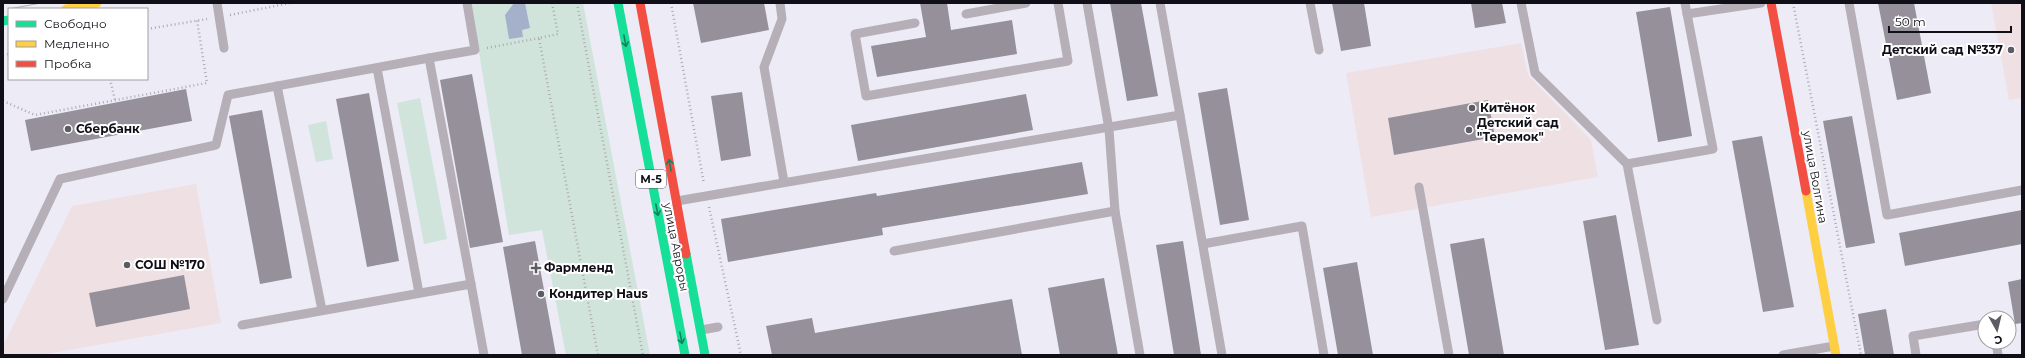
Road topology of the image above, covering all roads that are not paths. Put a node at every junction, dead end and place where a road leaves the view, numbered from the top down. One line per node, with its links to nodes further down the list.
1 (97, 3): 17 (main road)
2 (217, 3): 21 (lane)
3 (467, 3): 23 (lane)
4 (618, 3): 47 (main road, улица Авроры / М-5, one-way to 47)
5 (640, 3): 32 (main road, улица Авроры / М-5, one-way to 5)
6 (780, 3): 29 (lane)
7 (1026, 3): 18 (lane)
8 (1058, 3): 20 (lane)
9 (1087, 3): 27 (lane)
10 (1160, 3): 26 (lane)
11 (1310, 3): 22 (lane)
12 (1521, 3): 28 (lane)
13 (1685, 3): 19 (lane)
14 (1761, 3): 19 (lane)
15 (1771, 3): 45 (main road, улица Волгина)
16 (1849, 3): 31 (lane)
17 (71, 8)
18 (966, 14)
19 (1687, 14): 28 (lane)
20 (915, 23)
21 (224, 48)
22 (1319, 50)
23 (429, 58): 24 (lane); 36 (lane)
24 (377, 68): 25 (lane); 37 (lane)
25 (277, 86): 38 (lane); 39 (lane)
26 (1180, 115): 27 (lane); 34 (lane)
27 (1109, 128): 29 (lane); 33 (lane)
28 (1627, 164): 40 (lane)
29 (784, 182): 32 (lane)
30 (1419, 187): 52 (lane)
31 (2022, 190)
32 (677, 201): 44 (main road, улица Авроры / М-5)
33 (1115, 211): 35 (lane); 49 (lane)
34 (1203, 244): 50 (lane); 51 (lane)
35 (894, 251)
36 (471, 284): 37 (lane); 46 (lane)
37 (419, 293): 39 (lane)
38 (3, 299)
39 (322, 310): 41 (lane)
40 (1657, 320)
41 (242, 325)
42 (1977, 325): 54 (lane)
43 (718, 327): 44 (lane)
44 (701, 330): 48 (main road, улица Авроры / М-5)
45 (1835, 350): 53 (lane)
46 (484, 355)
47 (685, 355)
48 (705, 355)
49 (1140, 355)
50 (1222, 355)
51 (1324, 355)
52 (1449, 355)
53 (1783, 355)
54 (1916, 355)

